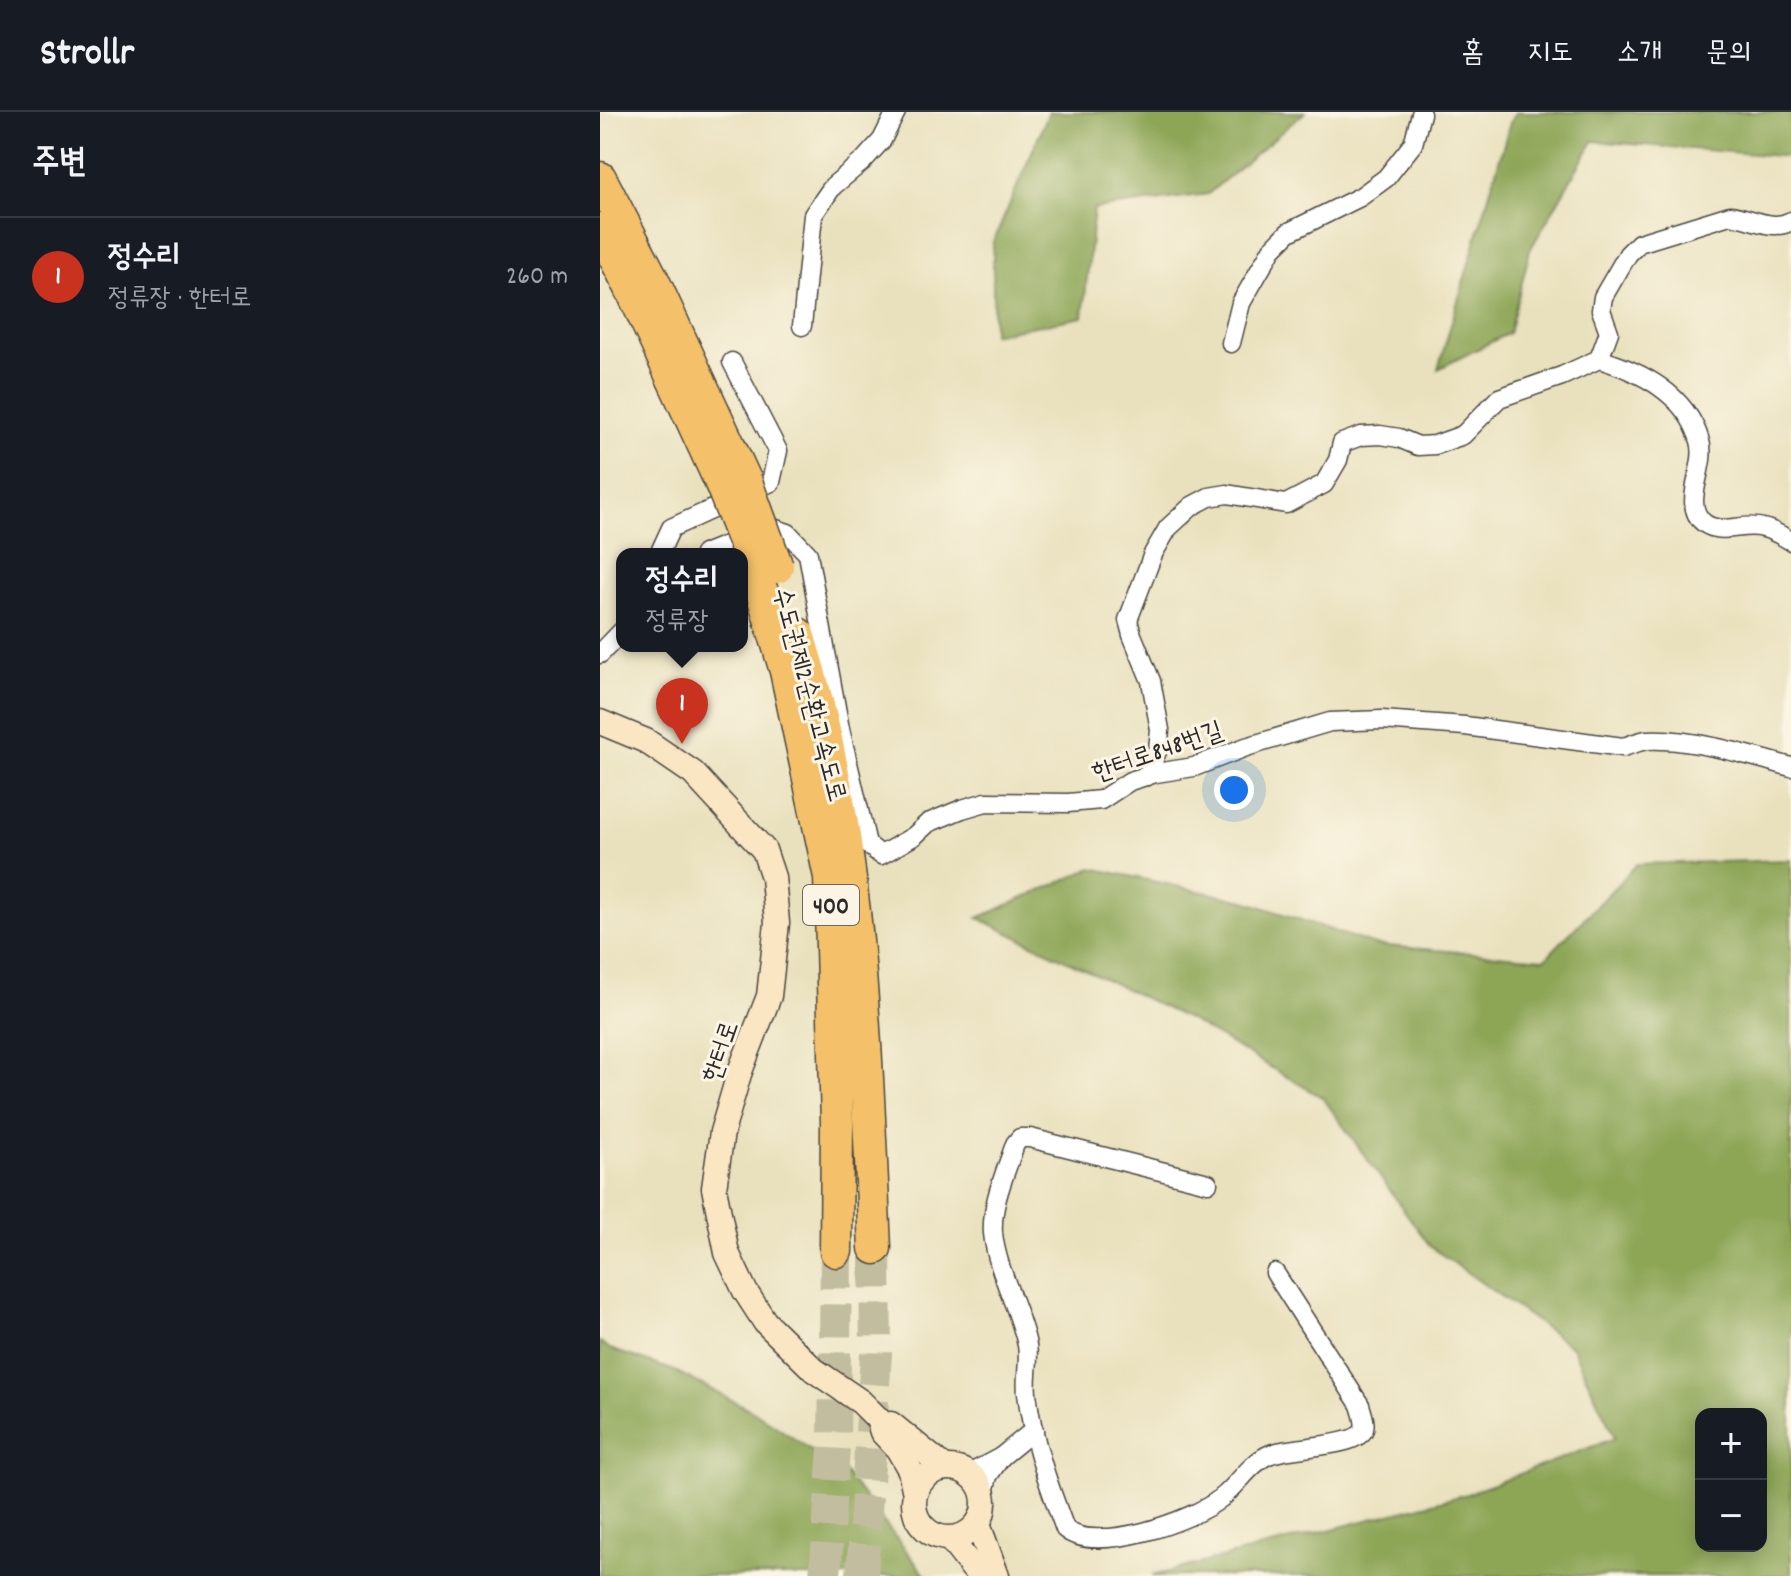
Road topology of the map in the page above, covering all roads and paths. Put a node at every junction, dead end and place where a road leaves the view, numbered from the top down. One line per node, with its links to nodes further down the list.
1 (896, 112): 6 (street)
2 (1421, 114): 7 (street)
3 (600, 178): 10 (highway, 수도권제2순환고속도로 / 400)
4 (1791, 221): 8 (street)
5 (600, 229): 10 (highway, 수도권제2순환고속도로 / 400)
6 (802, 326)
7 (1231, 343)
8 (1599, 359): 11 (street); 19 (street)
9 (732, 362): 12 (street)
10 (733, 482): 14 (highway, 수도권제2순환고속도로 / 400, bridge)
11 (1791, 541)
12 (662, 548)
13 (719, 548): 19 (street, 한터로848번길)
14 (766, 568): 21 (highway, 수도권제2순환고속도로 / 400); 22 (highway, 수도권제2순환고속도로 / 400)
15 (616, 637): 16 (street)
16 (600, 654)
17 (600, 722): 24 (main road, 한터로)
18 (1791, 767): 19 (street, 한터로848번길)
19 (1147, 776)
20 (1208, 1183): 25 (street)
21 (875, 1248)
22 (836, 1251)
23 (1275, 1273): 25 (street)
24 (878, 1419): 27 (main road, 한터로); 28 (main road, 한터로)
25 (1034, 1430): 26 (street)
26 (1001, 1457): 27 (street); 29 (street)
27 (957, 1471): 28 (main road); 29 (main road)
28 (915, 1494): 31 (main road)
29 (983, 1496): 30 (main road)
30 (978, 1524): 31 (main road); 33 (main road)
31 (950, 1539): 32 (main road)
32 (979, 1576)
33 (997, 1576)

